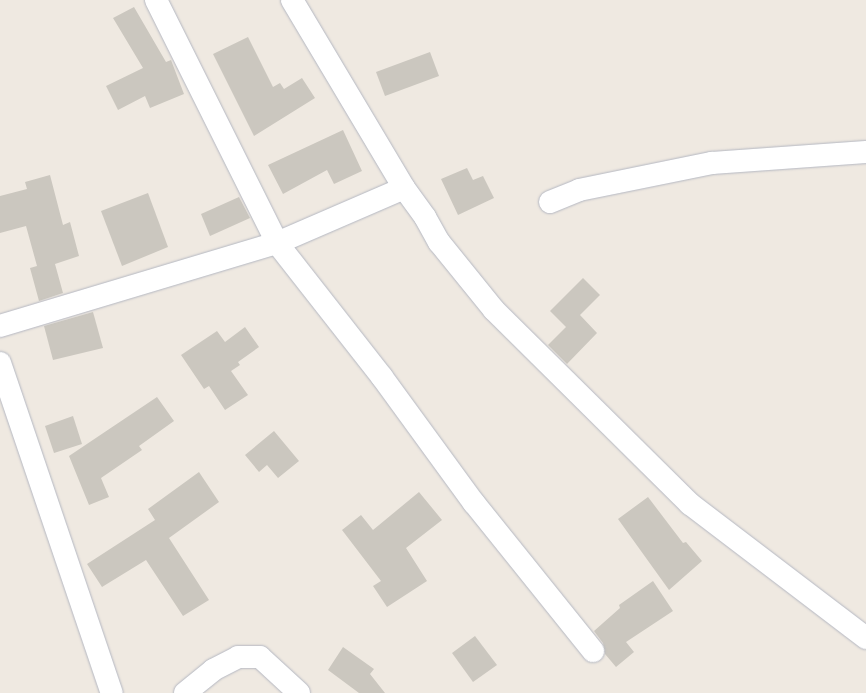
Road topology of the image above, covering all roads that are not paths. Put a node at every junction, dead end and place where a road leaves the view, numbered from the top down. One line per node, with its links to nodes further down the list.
1 (156, 0): 6 (street)
2 (292, 0): 4 (street)
3 (866, 152): 5 (street)
4 (404, 188): 6 (street); 9 (street)
5 (550, 202)
6 (277, 243): 7 (street); 10 (street)
7 (0, 326)
8 (0, 363): 11 (street)
9 (866, 638)
10 (593, 651)
11 (112, 693)
12 (185, 693): 13 (street)
13 (298, 693)

